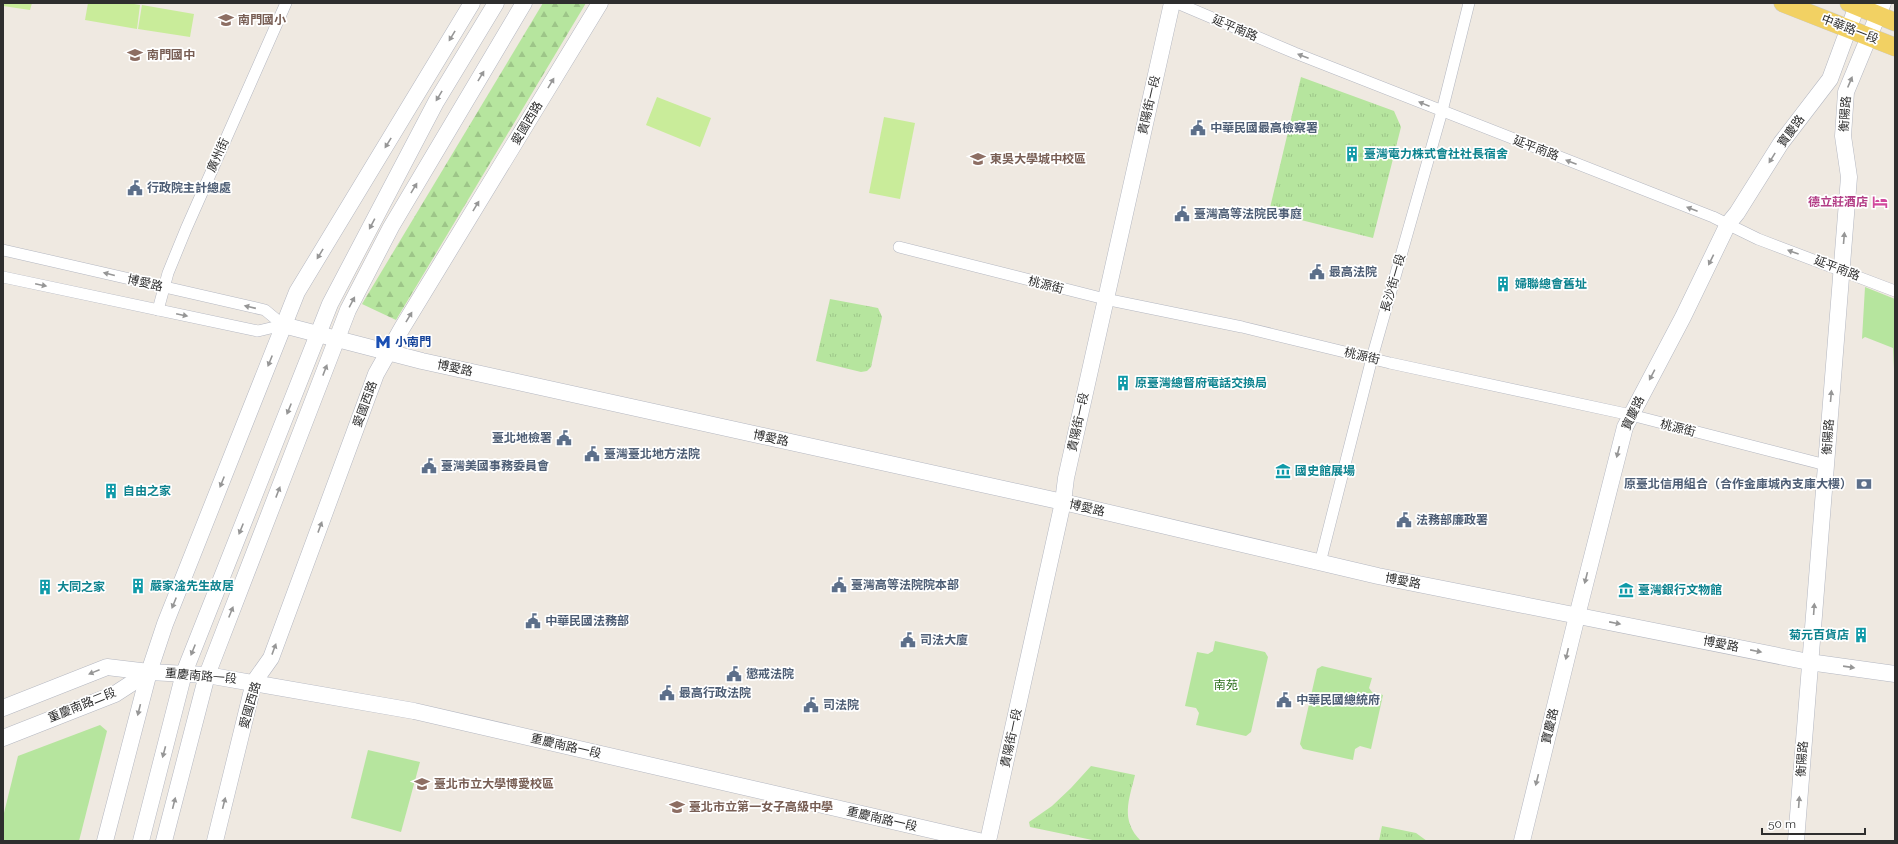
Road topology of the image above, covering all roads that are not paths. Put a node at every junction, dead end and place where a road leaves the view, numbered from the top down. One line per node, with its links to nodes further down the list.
1 (286, 3): 21 (street, 廣州街)
2 (472, 3): 25 (street, one-way to 25)
3 (496, 3): 26 (street, one-way to 26)
4 (524, 3): 27 (street, one-way to 4)
5 (600, 3): 28 (street, 愛國西路, one-way to 5)
6 (1172, 3): 23 (street, 貴陽街一段)
7 (1177, 3): 15 (street, 延平南路, one-way to 7)
8 (1469, 3): 15 (street, 長沙街一段)
9 (1783, 3): 12 (main road, 中華路一段)
10 (1855, 4): 11 (main road, 中華路一段); 12 (street, 寶慶路)
11 (1886, 13): 13 (street, 衡陽路)
12 (1848, 29): 13 (main road, 中華路一段); 16 (street, 寶慶路, one-way to 16)
13 (1870, 37): 14 (main road, 中華路一段); 19 (street, 衡陽路, one-way to 13)
14 (1895, 47)
15 (1442, 111): 16 (street, 延平南路, one-way to 15); 29 (street, 長沙街一段)
16 (1728, 224): 19 (street, 延平南路, one-way to 16); 30 (street, 寶慶路, one-way to 30)
17 (899, 247): 23 (street, 桃源街)
18 (3, 250): 21 (street, 博愛路, one-way to 18)
19 (1842, 270): 22 (street, 延平南路); 31 (street, 衡陽路, one-way to 19)
20 (3, 277): 24 (street, 博愛路, one-way to 24)
21 (164, 287): 24 (street, 廣州街); 25 (street, 博愛路, one-way to 21)
22 (1895, 291)
23 (1105, 299): 29 (street, 桃源街); 32 (street, 貴陽街一段)
24 (158, 310): 25 (street, 博愛路, one-way to 25)
25 (283, 325): 26 (street, 博愛路); 36 (street, one-way to 36)
26 (318, 333): 27 (street, 博愛路); 37 (street, one-way to 37)
27 (337, 338): 28 (street, 博愛路); 39 (street, one-way to 27)
28 (390, 351): 32 (street, 博愛路); 40 (street, 愛國西路, one-way to 28)
29 (1372, 358): 30 (street, 桃源街); 33 (street, 長沙街一段)
30 (1630, 415): 31 (street, 桃源街); 34 (street, 寶慶路, one-way to 34)
31 (1826, 465): 35 (street, 衡陽路, one-way to 31)
32 (1063, 502): 33 (street, 博愛路); 48 (street, 貴陽街一段)
33 (1320, 563): 34 (street, 博愛路)
34 (1576, 616): 35 (street, 博愛路, one-way to 35); 49 (street, 寶慶路, one-way to 49)
35 (1810, 662): 38 (street, 博愛路, one-way to 38); 50 (street, 衡陽路, one-way to 35)
36 (149, 672): 37 (street, 重慶南路一段); 41 (street, 重慶南路二段, one-way to 41); 42 (street, 重慶南路二段); 43 (street, one-way to 43)
37 (184, 673): 39 (street, 重慶南路一段); 44 (street, one-way to 44)
38 (1895, 674)
39 (206, 675): 40 (street, 重慶南路一段); 45 (street, one-way to 39)
40 (254, 682): 46 (street, 愛國西路, one-way to 40); 47 (street, 重慶南路一段)
41 (3, 708)
42 (3, 738)
43 (105, 841)
44 (141, 841)
45 (164, 841)
46 (215, 841)
47 (979, 841)
48 (988, 841)
49 (1522, 841)
50 (1796, 841)

